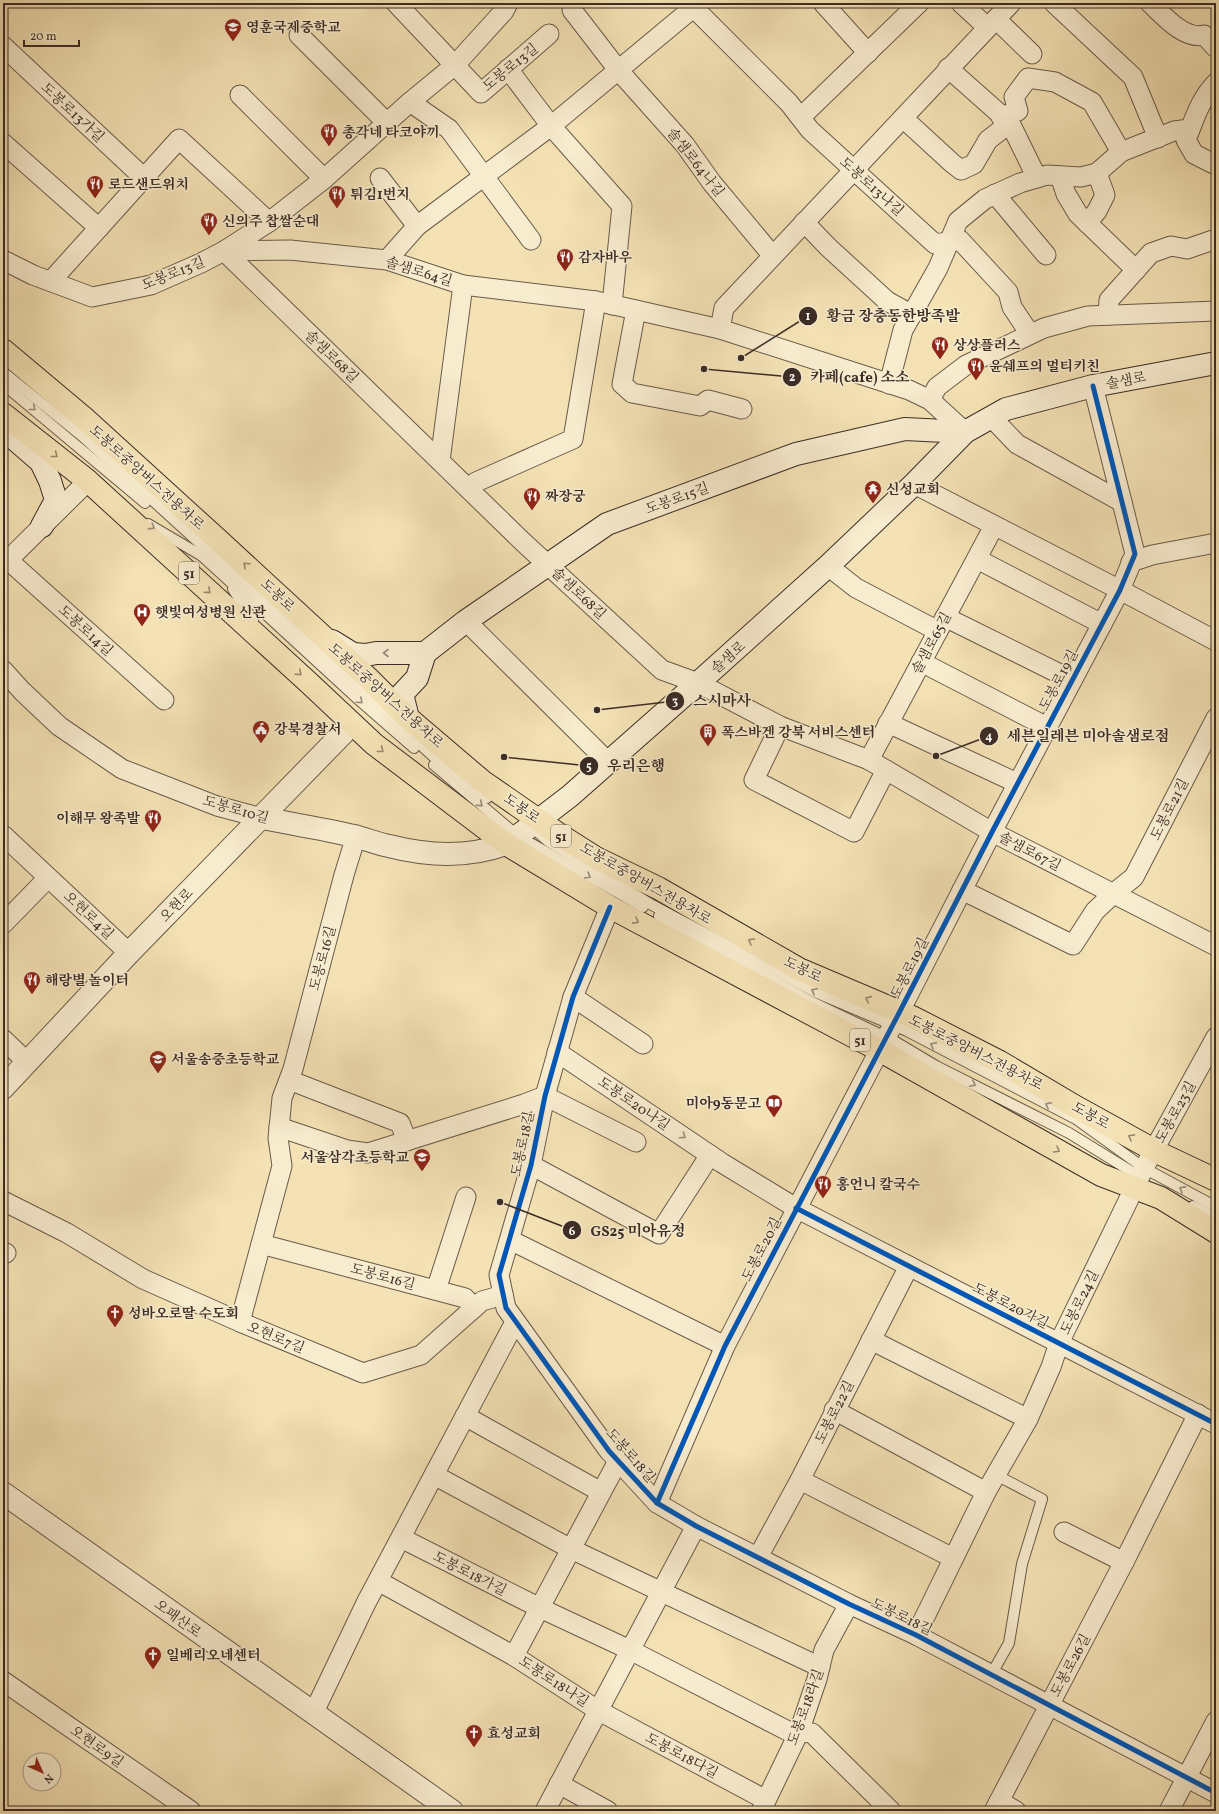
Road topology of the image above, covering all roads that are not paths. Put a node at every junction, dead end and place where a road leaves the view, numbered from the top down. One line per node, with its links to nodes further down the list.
1 (396, 3): 18 (street, 도봉로13길)
2 (508, 3): 18 (street, 도봉로13길)
3 (823, 3): 16 (street)
4 (919, 3): 16 (street)
5 (961, 3): 11 (street)
6 (1011, 3): 11 (street)
7 (1054, 3): 31 (street)
8 (1150, 3): 15 (street)
9 (694, 5): 21 (street); 25 (street, 도봉로13나길)
10 (572, 10): 21 (street, 솔샘로64나길)
11 (992, 23): 17 (street); 19 (street)
12 (549, 34): 20 (street, 도봉로13길)
13 (299, 35): 28 (street)
14 (3, 46): 39 (street, 도봉로13가길)
15 (1216, 48)
16 (868, 52): 25 (street)
17 (1032, 54)
18 (455, 65): 20 (street, 도봉로13길); 24 (street, 도봉로13길)
19 (948, 68): 26 (street); 27 (street)
20 (508, 69): 29 (street)
21 (619, 70): 29 (street); 54 (street, 솔샘로64나길)
22 (1216, 83): 30 (street)
23 (240, 95): 42 (street)
24 (410, 102): 28 (street, 도봉로13길); 37 (street)
25 (801, 117): 35 (street, 도봉로13나길)
26 (903, 118): 27 (street); 35 (street)
27 (1006, 120): 33 (street); 41 (street)
28 (387, 122): 42 (street, 도봉로13길)
29 (551, 126): 37 (street); 60 (street)
30 (1190, 129): 31 (street); 34 (street)
31 (1158, 138): 33 (street)
32 (3, 143): 48 (street)
33 (1121, 152): 36 (street)
34 (1216, 165)
35 (854, 170): 45 (street); 51 (street, 도봉로13나길)
36 (1097, 173): 38 (street); 46 (street)
37 (483, 176): 47 (street); 50 (street)
38 (1060, 176): 41 (street); 46 (street)
39 (144, 178): 44 (street); 48 (street)
40 (380, 178): 47 (street)
41 (1037, 178): 43 (street)
42 (324, 179): 44 (street, 도봉로13길)
43 (995, 194): 51 (street); 53 (street)
44 (269, 222): 52 (street, 도봉로13길)
45 (804, 222): 54 (street); 63 (street)
46 (1087, 223): 57 (street)
47 (417, 226): 56 (street)
48 (99, 228): 58 (street)
49 (1216, 239): 57 (street)
50 (531, 240)
51 (950, 241): 63 (street); 66 (street)
52 (224, 251): 56 (street, 솔샘로64길); 58 (street, 도봉로13길); 79 (street, 솔샘로68길)
53 (1046, 255)
54 (772, 256): 65 (street)
55 (3, 260): 58 (street, 도봉로13길)
56 (386, 260): 59 (street, 솔샘로64길)
57 (1136, 270): 64 (street)
58 (50, 281)
59 (463, 285): 60 (street, 솔샘로64길); 79 (street)
60 (604, 303): 61 (street, 솔샘로64길); 82 (street)
61 (636, 310): 65 (street, 솔샘로64길); 74 (street)
62 (1216, 311): 64 (street)
63 (912, 315): 71 (street)
64 (1108, 315): 66 (street)
65 (720, 329): 71 (street, 솔샘로64길)
66 (1030, 334): 73 (street)
67 (3, 350): 99 (main road, 도봉로 / 51, one-way to 67)
68 (1216, 363): 72 (main road, 솔샘로)
69 (3, 372): 99 (lane, 도봉로중앙버스전용차로)
70 (3, 384): 88 (lane, one-way to 88)
71 (889, 384): 73 (street, 솔샘로64길)
72 (1093, 386): 76 (main road, 솔샘로); 84 (street, 도봉로19길)
73 (930, 400): 78 (street, 솔샘로64길)
74 (742, 410)
75 (3, 414): 80 (main road, 도봉로 / 51, one-way to 80)
76 (991, 417): 78 (main road, 솔샘로); 84 (street)
77 (3, 429): 85 (main road)
78 (965, 432): 81 (main road, 솔샘로); 92 (main road, 도봉로15길)
79 (440, 461): 82 (street, 솔샘로68길)
80 (88, 481): 83 (main road, 도봉로 / 51); 85 (street, 도봉로14길)
81 (914, 484): 86 (street); 93 (main road, 솔샘로)
82 (469, 489): 92 (street, 솔샘로68길)
83 (107, 499): 88 (lane, one-way to 88); 101 (main road, 도봉로 / 51, one-way to 101)
84 (1122, 502): 90 (street, 도봉로19길)
85 (42, 526): 91 (street, 도봉로14길)
86 (994, 526): 89 (street, 솔샘로65길); 95 (street)
87 (1216, 543): 90 (street)
88 (204, 558): 94 (lane)
89 (977, 559): 97 (street, 솔샘로65길); 98 (street)
90 (1132, 562): 95 (street, 도봉로19길)
91 (6, 563): 109 (street, 도봉로14길)
92 (549, 564): 96 (main road, 도봉로15길); 107 (street, 솔샘로68길)
93 (828, 566): 97 (street); 107 (main road, 솔샘로)
94 (228, 580): 101 (lane); 122 (lane, one-way to 122)
95 (1120, 590): 98 (street, 도봉로19길); 100 (street)
96 (466, 620): 102 (main road, 도봉로15길); 117 (street)
97 (942, 624): 103 (street, 솔샘로65길); 106 (street, 도봉로19길)
98 (1102, 624): 106 (street, 도봉로19길)
99 (314, 639): 102 (main road, one-way to 99); 104 (lane, 도봉로중앙버스전용차로); 108 (main road, 도봉로 / 51)
100 (1216, 641)
101 (270, 647): 113 (main road, 도봉로 / 51, one-way to 113)
102 (425, 653): 110 (main road)
103 (921, 662): 112 (street, 솔샘로65길); 115 (street, 도봉로19길)
104 (339, 672): 108 (lane); 120 (lane, 도봉로중앙버스전용차로)
105 (4, 674): 121 (street, 도봉로10길)
106 (1072, 680): 115 (street, 도봉로19길)
107 (698, 683): 114 (street, 솔샘로67길); 117 (main road, 솔샘로)
108 (387, 698): 110 (main road, 도봉로 / 51)
109 (164, 700)
110 (408, 718): 122 (main road, 도봉로 / 51)
111 (1216, 718): 128 (street, 도봉로21길)
112 (888, 723): 116 (street, 솔샘로65길); 119 (street)
113 (352, 724): 121 (main road, 오현로); 122 (main road, 도봉로 / 51, one-way to 122)
114 (780, 726): 116 (street, 솔샘로67길); 118 (street)
115 (1047, 727): 119 (street, 도봉로19길)
116 (869, 760): 118 (street, 솔샘로67길)
117 (608, 762): 122 (main road, 솔샘로)
118 (886, 770): 123 (street, 솔샘로67길)
119 (1017, 783): 123 (street, 도봉로19길)
120 (499, 806)
121 (262, 818): 125 (main road, 도봉로10길); 132 (main road, 오현로)
122 (522, 829): 125 (main road, 도봉로10길); 129 (main road, 도봉로 / 51, one-way to 129); 134 (main road, 도봉로 / 51)
123 (992, 832): 127 (street, 도봉로19길); 128 (street, 솔샘로67길)
124 (3, 835): 126 (street, 오현로4길)
125 (356, 836): 140 (street, 도봉로16길)
126 (48, 878): 130 (street); 132 (street, 오현로4길)
127 (962, 890): 128 (street); 134 (street, 도봉로19길)
128 (1113, 894): 131 (street, 솔샘로67길)
129 (610, 907): 133 (street, 도봉로18길); 134 (main road, 도봉로 / 51, one-way to 134)
130 (3, 924)
131 (1216, 946)
132 (129, 953): 139 (main road, 오현로)
133 (573, 997): 137 (street); 138 (street, 도봉로18길)
134 (889, 1031): 148 (main road, 도봉로 / 51, one-way to 148); 148 (main road, 도봉로 / 51, one-way to 134); 153 (street, 도봉로20길)
135 (1216, 1037): 148 (street, 도봉로23길)
136 (3, 1039): 139 (street)
137 (643, 1044)
138 (557, 1052): 142 (street, 도봉로18길); 146 (street, 도봉로20나길, one-way to 146)
139 (27, 1062): 141 (main road, 오현로)
140 (289, 1080): 143 (street, 도봉로16길); 144 (street)
141 (3, 1088)
142 (545, 1096): 144 (street, 도봉로18길); 145 (street, 도봉로18길); 147 (street, 도봉로18길)
143 (279, 1127): 144 (street, 도봉로18길); 157 (street, 도봉로16길)
144 (407, 1141)
145 (636, 1142)
146 (710, 1155): 147 (street); 153 (street, 도봉로20나길)
147 (531, 1165): 156 (street, 도봉로18길)
148 (1143, 1171): 149 (main road, 도봉로 / 51); 152 (lane, one-way to 148); 154 (lane); 155 (main road, 도봉로 / 51); 165 (street, 도봉로24길)
149 (1216, 1180)
150 (466, 1197): 159 (street)
151 (3, 1201): 162 (street, 오현로7길)
152 (1216, 1207)
153 (796, 1208): 158 (street, 도봉로20가길); 166 (street, 도봉로20길)
154 (1216, 1218)
155 (1216, 1232)
156 (510, 1240): 160 (street, 도봉로18길); 166 (street)
157 (261, 1244): 159 (street, 도봉로16길); 162 (street, 도봉로16길)
158 (909, 1266): 164 (street, 도봉로22길); 165 (street, 도봉로20가길)
159 (436, 1290): 161 (street, 도봉로16길)
160 (503, 1295): 161 (street, 오현로7길); 163 (street, 도봉로18길)
161 (474, 1308): 162 (street, 오현로7길)
162 (240, 1322)
163 (515, 1322): 169 (street); 172 (street, 도봉로18길)
164 (871, 1340): 167 (street, 도봉로22길); 170 (street)
165 (1059, 1343): 168 (street, 도봉로20가길); 170 (street, 도봉로24길)
166 (725, 1346): 179 (street, 도봉로20길)
167 (834, 1410): 175 (street, 도봉로22길); 177 (street)
168 (1198, 1414): 171 (street, 도봉로20가길); 186 (street, 도봉로26길)
169 (465, 1416): 173 (street); 176 (street)
170 (1028, 1419): 174 (street, 도봉로24길)
171 (1216, 1424)
172 (618, 1461): 176 (street, 도봉로18나길); 179 (street, 도봉로18길)
173 (434, 1475): 182 (street); 183 (street)
174 (996, 1475): 177 (street, 도봉로24길); 195 (lane)
175 (800, 1480): 184 (street, 도봉로22길); 185 (street)
176 (601, 1492): 183 (street, 도봉로18나길)
177 (986, 1492): 185 (street, 도봉로24길)
178 (3, 1493): 199 (main road, 오패산로)
179 (657, 1503): 180 (street, 도봉로18길)
180 (696, 1526): 184 (street, 도봉로18길); 188 (street)
181 (1064, 1532): 186 (street)
182 (401, 1538): 187 (street); 190 (street, 도봉로18가길)
183 (571, 1549): 188 (street); 190 (street, 도봉로18나길)
184 (758, 1557): 189 (street, 도봉로18길)
185 (953, 1558): 191 (street, 도봉로24길)
186 (1124, 1562): 197 (street, 도봉로26길)
187 (378, 1581): 193 (street); 199 (street)
188 (662, 1591): 192 (street); 194 (street)
189 (849, 1604): 191 (street, 도봉로18길); 194 (street, 도봉로18라길)
190 (540, 1608): 192 (street); 193 (street, 도봉로18나길)
191 (916, 1635): 195 (street, 도봉로18길)
192 (630, 1650): 198 (street); 201 (street)
193 (514, 1656): 198 (street, 도봉로18나길)
194 (820, 1667): 201 (street, 도봉로18라길)
195 (991, 1675): 197 (street, 도봉로18길)
196 (3, 1680): 208 (street, 오현로9길)
197 (1048, 1706): 202 (street, 도봉로18길); 207 (street, 도봉로26길)
198 (598, 1710): 203 (street); 206 (street, 도봉로18다길)
199 (312, 1714): 204 (main road, 오패산로)
200 (1216, 1721): 202 (street)
201 (798, 1732): 206 (street, 도봉로18라길); 213 (street)
202 (1186, 1778): 205 (street, 도봉로18길); 215 (street)
203 (559, 1784): 211 (street); 212 (street)
204 (425, 1792): 209 (street); 210 (main road, 오패산로)
205 (1216, 1794)
206 (763, 1805)
207 (996, 1806): 214 (street)
208 (191, 1811)
209 (440, 1811)
210 (452, 1811)
211 (545, 1811)
212 (608, 1811)
213 (891, 1811)
214 (1016, 1811)
215 (1169, 1811)

